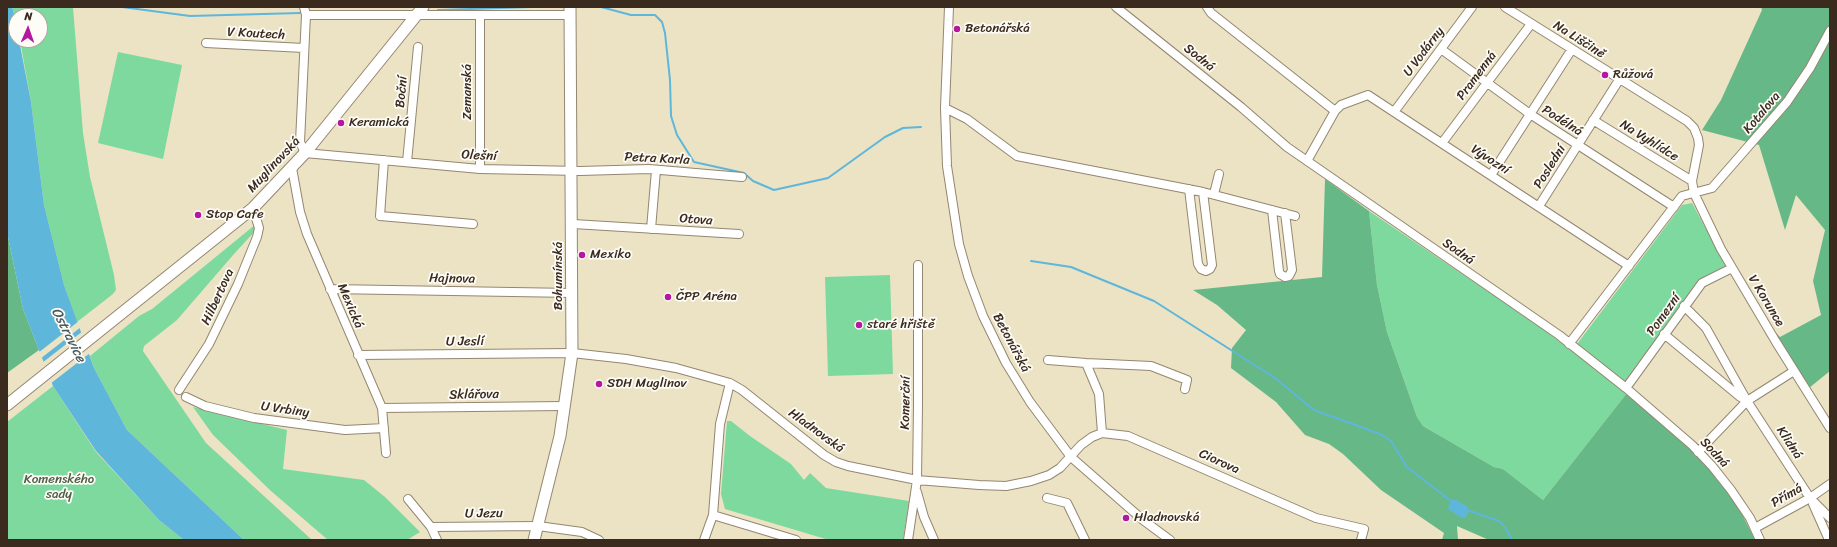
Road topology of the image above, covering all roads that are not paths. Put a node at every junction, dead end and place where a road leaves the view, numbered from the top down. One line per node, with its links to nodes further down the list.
1 (949, 7): 19 (street, Betonářská)
2 (1116, 7): 28 (street, Sodná)
3 (1207, 7): 20 (street)
4 (1472, 7): 15 (street, U Vodárny)
5 (1505, 7): 10 (street, Na Liščině)
6 (305, 11): 7 (street); 14 (street)
7 (420, 11): 9 (street); 26 (main road, Muglinovská)
8 (570, 11): 9 (street); 32 (main road, Bohumínská)
9 (480, 15): 31 (street, Zemanská)
10 (1531, 24): 16 (street, Na Liščině); 18 (street, Pramenná)
11 (1830, 31): 40 (street, Kotalova)
12 (206, 43): 14 (street, V Koutech)
13 (418, 47): 29 (street, Boční)
14 (304, 48): 26 (street)
15 (1441, 49): 18 (street, Podélná); 21 (street, U Vodárny)
16 (1572, 49): 17 (street, Na Liščině); 22 (street)
17 (1619, 80): 23 (street, Poslední); 37 (street, Na Liščině)
18 (1488, 83): 22 (street, Podélná); 24 (street, Pramenná)
19 (946, 108): 38 (street); 79 (street, Betonářská)
20 (1336, 111): 21 (street, Vývozní); 28 (street, Vývozní)
21 (1394, 112): 24 (street, Vývozní)
22 (1530, 114): 25 (street, Podélná); 35 (street)
23 (1593, 120): 25 (street, Poslední); 37 (street, Na Vyhlídce)
24 (1442, 143): 35 (street, Vývozní)
25 (1578, 145): 42 (street, Poslední); 43 (street, Podélná)
26 (305, 153): 27 (street, Olešní); 30 (main road, Muglinovská)
27 (384, 160): 29 (street, Olešní); 48 (street)
28 (1307, 161): 59 (street, Sodná)
29 (407, 162): 31 (street, Olešní)
30 (292, 168): 44 (main road, Muglinovská); 55 (street, Mexická)
31 (480, 169): 32 (street, Olešní)
32 (572, 170): 33 (street, Petra Karla); 49 (main road, Bohumínská)
33 (656, 170): 36 (street, Petra Karla); 50 (street)
34 (1219, 174): 41 (street)
35 (1491, 175): 42 (street, Vývozní)
36 (742, 177)
37 (1692, 181): 40 (street, V Korunce)
38 (1190, 189): 39 (street); 39 (street)
39 (1203, 192): 41 (street)
40 (1694, 193): 43 (street); 54 (street, V Korunce)
41 (1214, 194): 45 (street)
42 (1539, 206): 53 (street, Vývozní)
43 (1674, 207): 53 (street)
44 (253, 208): 68 (street, Hilbertova); 71 (main road, Muglinovská)
45 (1272, 210): 46 (street); 46 (street)
46 (1285, 214): 47 (street)
47 (1295, 216)
48 (473, 224)
49 (573, 224): 50 (street, Otova); 56 (main road, Bohumínská)
50 (651, 229): 51 (street, Otova)
51 (739, 234)
52 (918, 265): 80 (street, Komerční)
53 (1629, 266): 59 (street)
54 (1732, 268): 57 (street, Pomezní); 64 (street, V Korunce)
55 (330, 289): 56 (street, Hajnova); 61 (street, Mexická)
56 (573, 293): 60 (main road, Bohumínská)
57 (1684, 306): 58 (street, Pomezní); 70 (street, Klidná)
58 (1664, 334): 67 (street, Pomezní); 70 (street, Klidná)
59 (1569, 344): 67 (street, Sodná)
60 (572, 353): 61 (street, U Jeslí); 65 (street, Hladnovská); 72 (main road, Bohumínská)
61 (358, 355): 73 (street, Mexická)
62 (1048, 360): 63 (street)
63 (1086, 363): 66 (street); 76 (street)
64 (1794, 371): 70 (street); 75 (street, V Korunce)
65 (730, 383): 80 (street, Hladnovská); 86 (street)
66 (1185, 388)
67 (1626, 388): 77 (street, Sodná)
68 (179, 390)
69 (186, 397): 74 (street, U Vrbiny)
70 (1747, 401): 77 (street); 84 (street, Klidná)
71 (7, 405)
72 (565, 406): 73 (street, Sklářova); 88 (main road, Bohumínská)
73 (382, 408): 74 (street, Mexická)
74 (384, 428): 78 (street, Mexická)
75 (1830, 428)
76 (1102, 433): 79 (street); 100 (street, Ciorova)
77 (1698, 452): 90 (street, Sodná)
78 (386, 453)
79 (1071, 457): 80 (street, Hladnovská); 99 (street)
80 (917, 480): 82 (street, Komerční)
81 (1830, 484): 84 (street, Přímá)
82 (916, 489): 96 (street, Komerční); 97 (street)
83 (1047, 498): 98 (street)
84 (1810, 498): 87 (street, Klidná); 90 (street, Přímá); 102 (street, Klidná)
85 (408, 499): 89 (street)
86 (712, 514): 94 (street); 95 (street)
87 (1830, 518)
88 (538, 526): 89 (street, U Jezu); 92 (main road, Bohumínská); 93 (street, U Jezu)
89 (431, 527): 91 (street)
90 (1755, 528): 101 (street, Sodná)
91 (437, 540)
92 (534, 540)
93 (599, 540)
94 (704, 540)
95 (796, 540)
96 (908, 540)
97 (934, 540)
98 (1085, 540)
99 (1170, 540)
100 (1361, 540)
101 (1760, 540)
102 (1829, 540)

